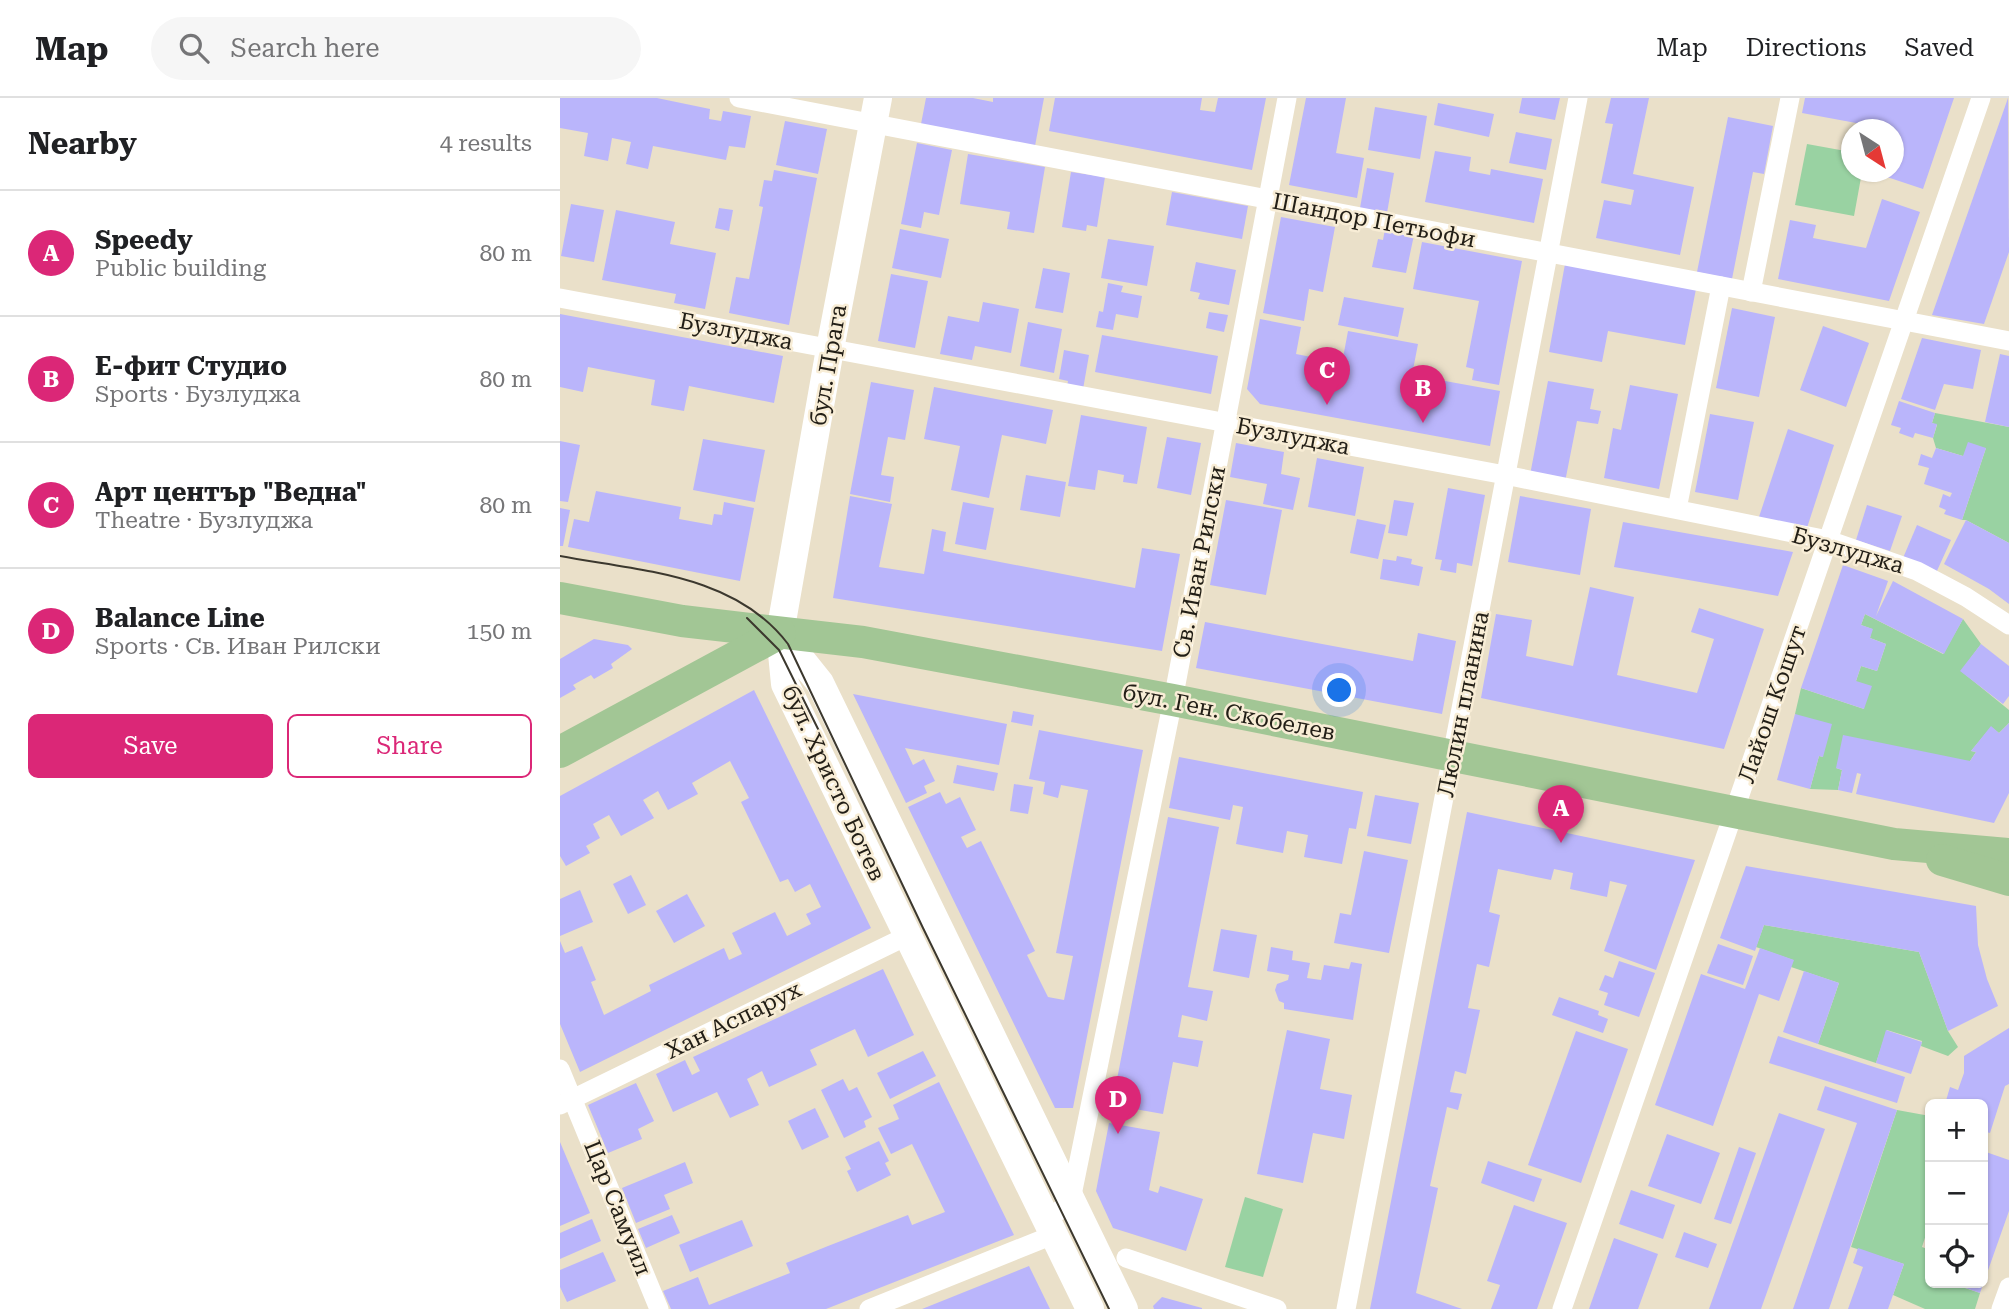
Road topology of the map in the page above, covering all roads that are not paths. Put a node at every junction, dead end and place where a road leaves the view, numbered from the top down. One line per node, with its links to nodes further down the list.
1 (739, 98): 6 (street, Шандор Петьофи)
2 (1287, 98): 7 (street, Св. Иван Рилски)
3 (1578, 98): 8 (street, Люлин планина)
4 (1790, 98): 10 (street)
5 (1981, 98): 12 (street, Лайош Кошут)
6 (876, 111): 7 (street, Шандор Петьофи); 14 (main road, бул. Прага)
7 (1267, 200): 8 (street, Шандор Петьофи); 15 (street, Св. Иван Рилски)
8 (1548, 253): 9 (street, Шандор Петьофи); 16 (street, Люлин планина)
9 (1721, 286): 10 (street, Шандор Петьофи); 17 (street)
10 (1751, 292): 12 (street, Шандор Петьофи)
11 (560, 298): 14 (street, Бузлуджа)
12 (1904, 321): 13 (street, Шандор Петьофи); 18 (street, Лайош Кошут)
13 (2009, 341)
14 (830, 349): 15 (street, Бузлуджа); 21 (main road, бул. Прага)
15 (1224, 423): 16 (street, Бузлуджа); 22 (street, Св. Иван Рилски)
16 (1506, 475): 17 (street, Бузлуджа); 24 (street, Люлин планина)
17 (1677, 509): 18 (street, Бузлуджа)
18 (1828, 540): 20 (street, Бузлуджа); 25 (street, Лайош Кошут)
19 (560, 598): 21 (main road, бул. Ген. Скобелев)
20 (2009, 625)
21 (780, 633): 22 (main road, бул. Ген. Скобелев); 23 (main road); 29 (main road, бул. Христо Ботев); 32 (main road, бул. Христо Ботев)
22 (1173, 700): 24 (main road, бул. Ген. Скобелев); 32 (street, Св. Иван Рилски)
23 (560, 752)
24 (1453, 756): 25 (main road, бул. Ген. Скобелев); 41 (street, Люлин планина)
25 (1735, 812): 26 (main road, бул. Ген. Скобелев); 42 (street, Лайош Кошут)
26 (1894, 844): 27 (main road, бул. Ген. Скобелев); 28 (main road, бул. Ген. Скобелев)
27 (2009, 853)
28 (2009, 880)
29 (907, 936): 31 (street, Хан Аспарух); 33 (main road, бул. Христо Ботев)
30 (560, 1069): 31 (street, Цар Самуил)
31 (566, 1102): 36 (street, Цар Самуил)
32 (1070, 1199): 33 (street); 39 (main road, бул. Христо Ботев)
33 (1049, 1227): 37 (street); 38 (main road, бул. Христо Ботев)
34 (1126, 1258): 40 (street)
35 (2009, 1287): 43 (street)
36 (659, 1309)
37 (869, 1309)
38 (1090, 1309)
39 (1124, 1309)
40 (1277, 1309)
41 (1346, 1309)
42 (1562, 1309)
43 (2001, 1309)

